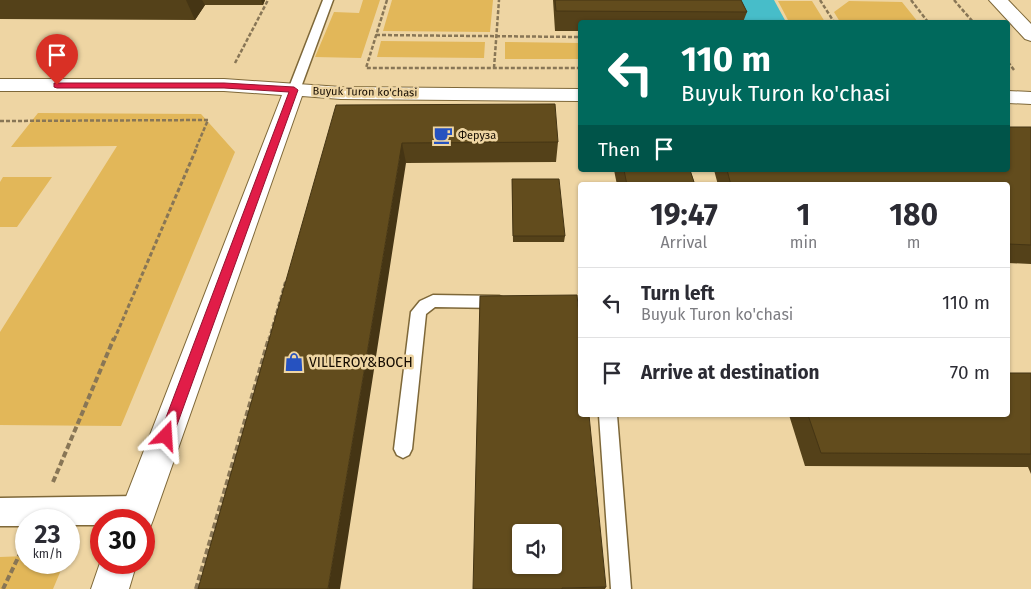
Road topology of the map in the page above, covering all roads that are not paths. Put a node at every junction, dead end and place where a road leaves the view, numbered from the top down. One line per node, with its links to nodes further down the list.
1 (328, 0): 5 (lane)
2 (998, 0): 3 (street)
3 (1031, 35)
4 (0, 85): 5 (street, Buyuk Turon ko'chasi)
5 (294, 90): 6 (street, Buyuk Turon ko'chasi); 12 (street)
6 (578, 94)
7 (1010, 98): 8 (street)
8 (1031, 98)
9 (511, 302): 11 (lane)
10 (608, 417): 17 (lane)
11 (403, 449)
12 (139, 509)
13 (0, 512): 14 (street)
14 (90, 514)
15 (115, 574): 16 (street)
16 (110, 589)
17 (621, 589)

